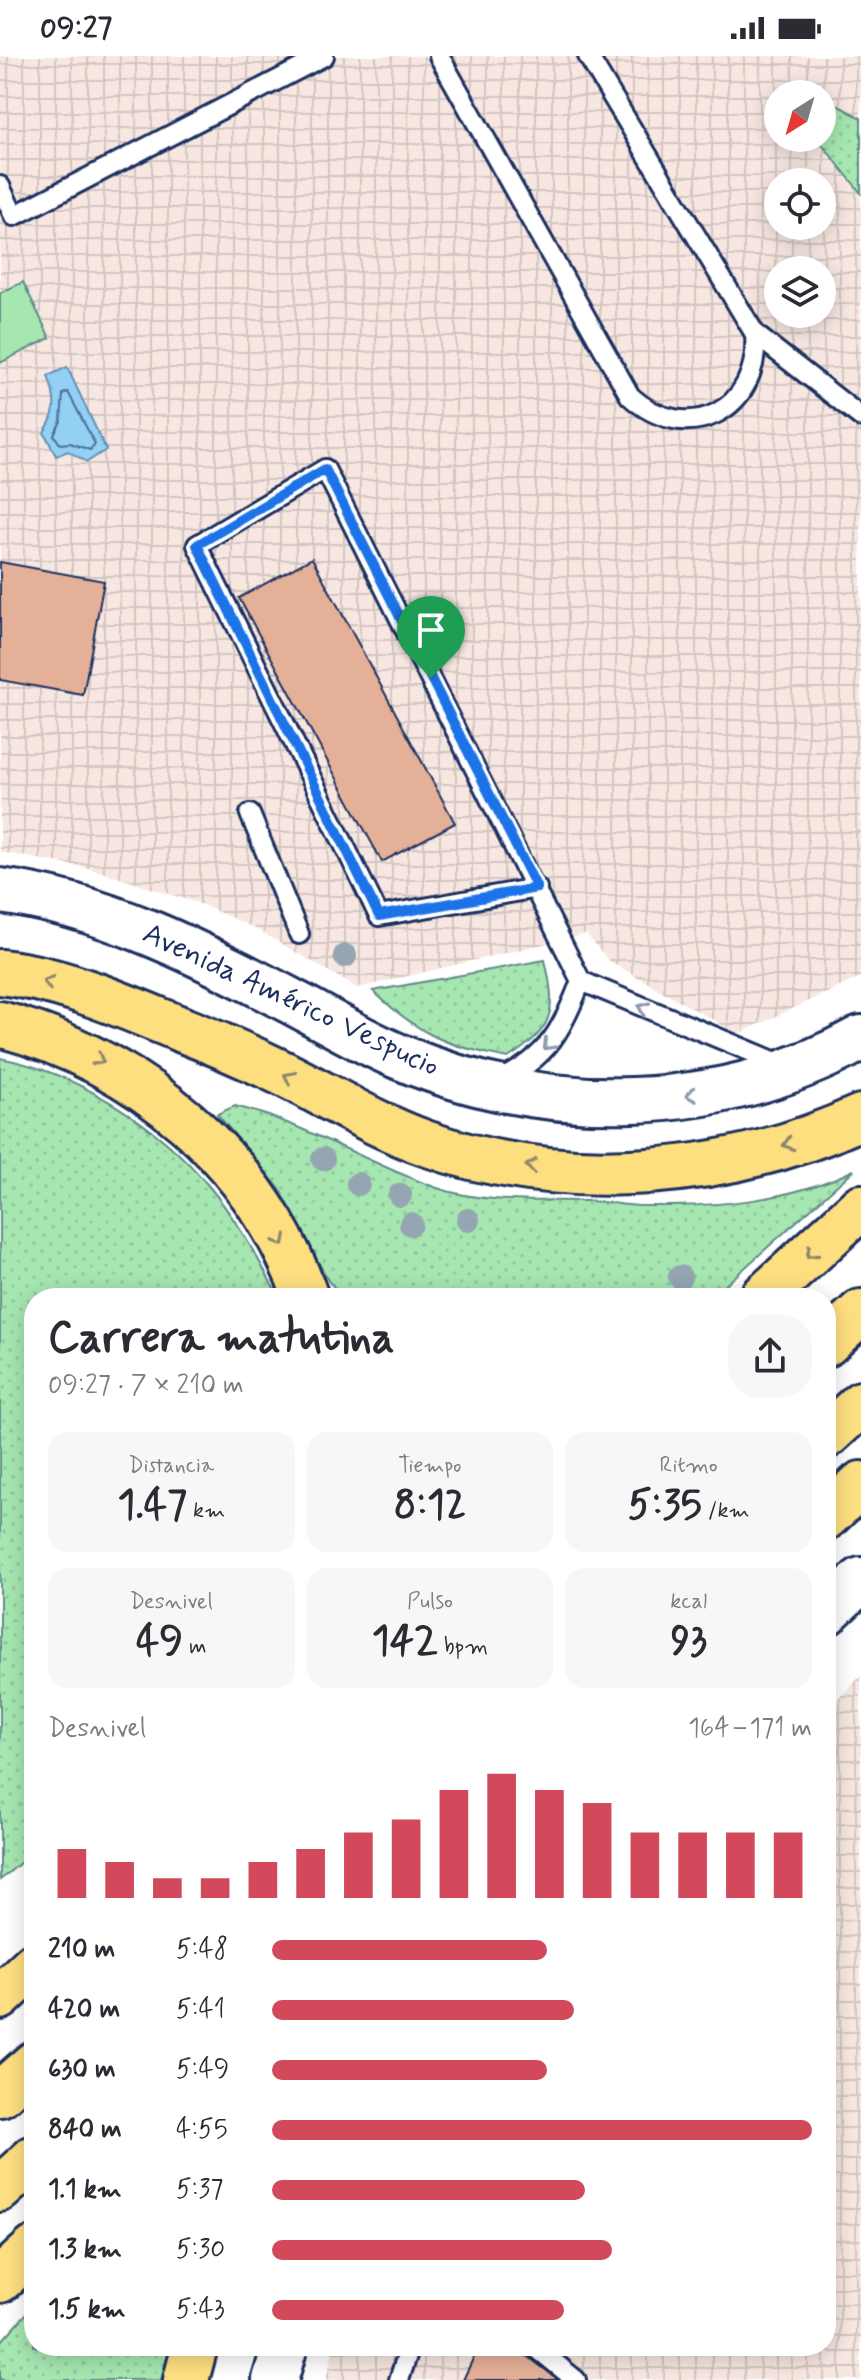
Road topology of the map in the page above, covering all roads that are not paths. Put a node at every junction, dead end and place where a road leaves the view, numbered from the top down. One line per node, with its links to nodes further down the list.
1 (324, 56): 4 (lane)
2 (439, 56): 5 (lane)
3 (588, 56): 5 (lane)
4 (0, 186)
5 (755, 334): 6 (lane)
6 (861, 417)
7 (250, 814): 10 (lane)
8 (537, 888): 8 (lane); 12 (lane)
9 (0, 891): 16 (street, Avenida Américo Vespucio)
10 (299, 934)
11 (0, 972): 17 (highway, one-way to 11)
12 (581, 981): 15 (lane, one-way to 12); 16 (lane, one-way to 16)
13 (0, 1024): 19 (highway, one-way to 19)
14 (861, 1038): 15 (street, Avenida Américo Vespucio)
15 (793, 1069): 16 (street, Avenida Américo Vespucio, one-way to 16)
16 (487, 1086)
17 (861, 1117)
18 (861, 1207): 20 (highway, one-way to 20)
19 (302, 1288)
20 (773, 1288)
21 (861, 1312): 22 (highway)
22 (836, 1335)
23 (861, 1404): 24 (highway)
24 (836, 1427)
25 (861, 1484): 26 (highway)
26 (836, 1508)
27 (861, 1580): 28 (street)
28 (836, 1604)
29 (24, 1974): 30 (highway)
30 (0, 1997)
31 (24, 2073): 32 (highway)
32 (0, 2094)
33 (24, 2167): 34 (highway)
34 (0, 2189)
35 (24, 2258): 36 (highway)
36 (0, 2280)
37 (192, 2356): 41 (highway)
38 (282, 2356): 42 (street)
39 (407, 2356): 43 (lane)
40 (546, 2356): 44 (lane)
41 (186, 2380)
42 (275, 2380)
43 (399, 2380)
44 (576, 2380)

